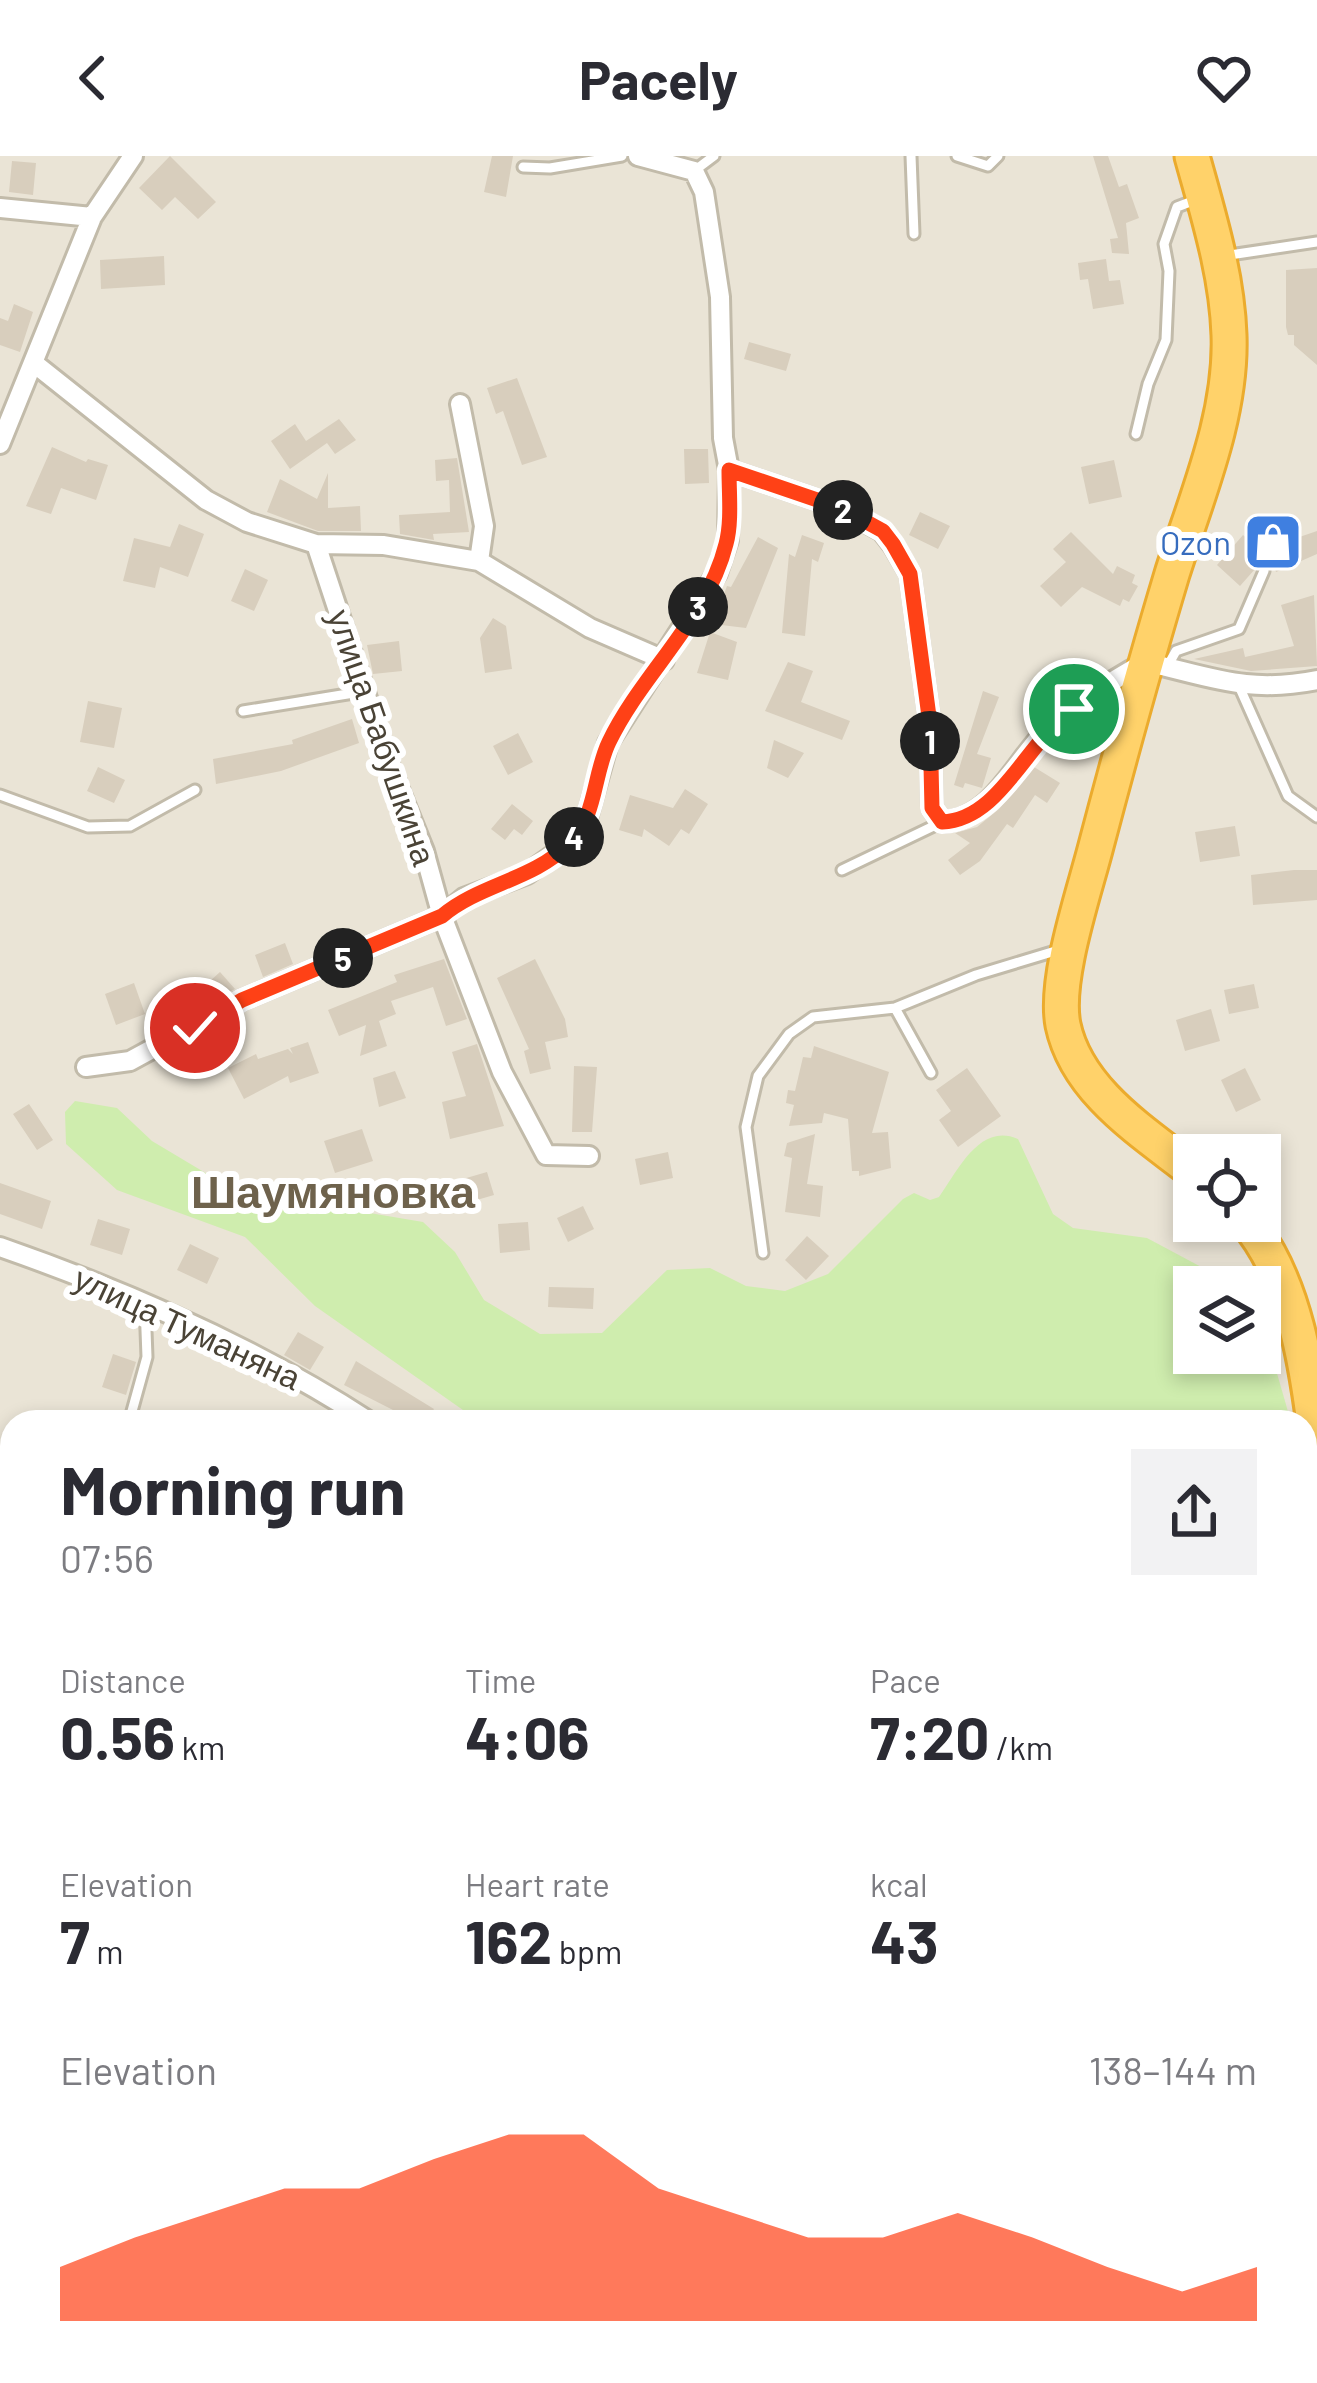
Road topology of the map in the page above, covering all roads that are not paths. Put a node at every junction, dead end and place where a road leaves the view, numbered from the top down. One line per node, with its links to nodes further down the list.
1 (134, 156): 13 (street)
2 (622, 156): 9 (lane)
3 (638, 156): 10 (street)
4 (714, 156): 10 (lane)
5 (911, 156): 14 (lane)
6 (957, 156): 7 (lane)
7 (998, 156)
8 (1192, 156): 11 (highway)
9 (523, 167)
10 (694, 171): 21 (street)
11 (1203, 197): 16 (highway); 19 (lane)
12 (0, 208): 13 (street)
13 (92, 217): 17 (street)
14 (914, 234)
15 (1317, 242): 16 (lane)
16 (1218, 257): 26 (highway)
17 (35, 364): 20 (street); 22 (street)
18 (460, 404): 23 (street)
19 (1136, 434)
20 (0, 444)
21 (729, 470): 25 (street); 34 (street)
22 (316, 544): 23 (street); 29 (street, улица Бабушкина)
23 (479, 561): 25 (street)
24 (1264, 571): 26 (lane)
25 (664, 660): 36 (street)
26 (1156, 665): 28 (street); 34 (street); 37 (highway)
27 (1317, 680): 28 (street)
28 (1239, 686): 33 (lane)
29 (366, 691): 30 (lane); 36 (street, улица Бабушкина)
30 (243, 712)
31 (194, 790): 32 (lane)
32 (0, 794)
33 (1317, 817)
34 (942, 822): 35 (lane)
35 (842, 870)
36 (442, 916): 39 (street); 42 (street, улица Бабушкина)
37 (1073, 945): 38 (lane); 41 (highway)
38 (895, 1008): 40 (lane); 45 (lane)
39 (86, 1067)
40 (931, 1073)
41 (1173, 1155)
42 (589, 1156)
43 (1263, 1242): 49 (highway)
44 (0, 1247): 46 (street, улица Туманяна)
45 (763, 1253)
46 (145, 1304): 47 (lane); 48 (street, улица Туманяна)
47 (132, 1410)
48 (352, 1410)
49 (1312, 1410)

